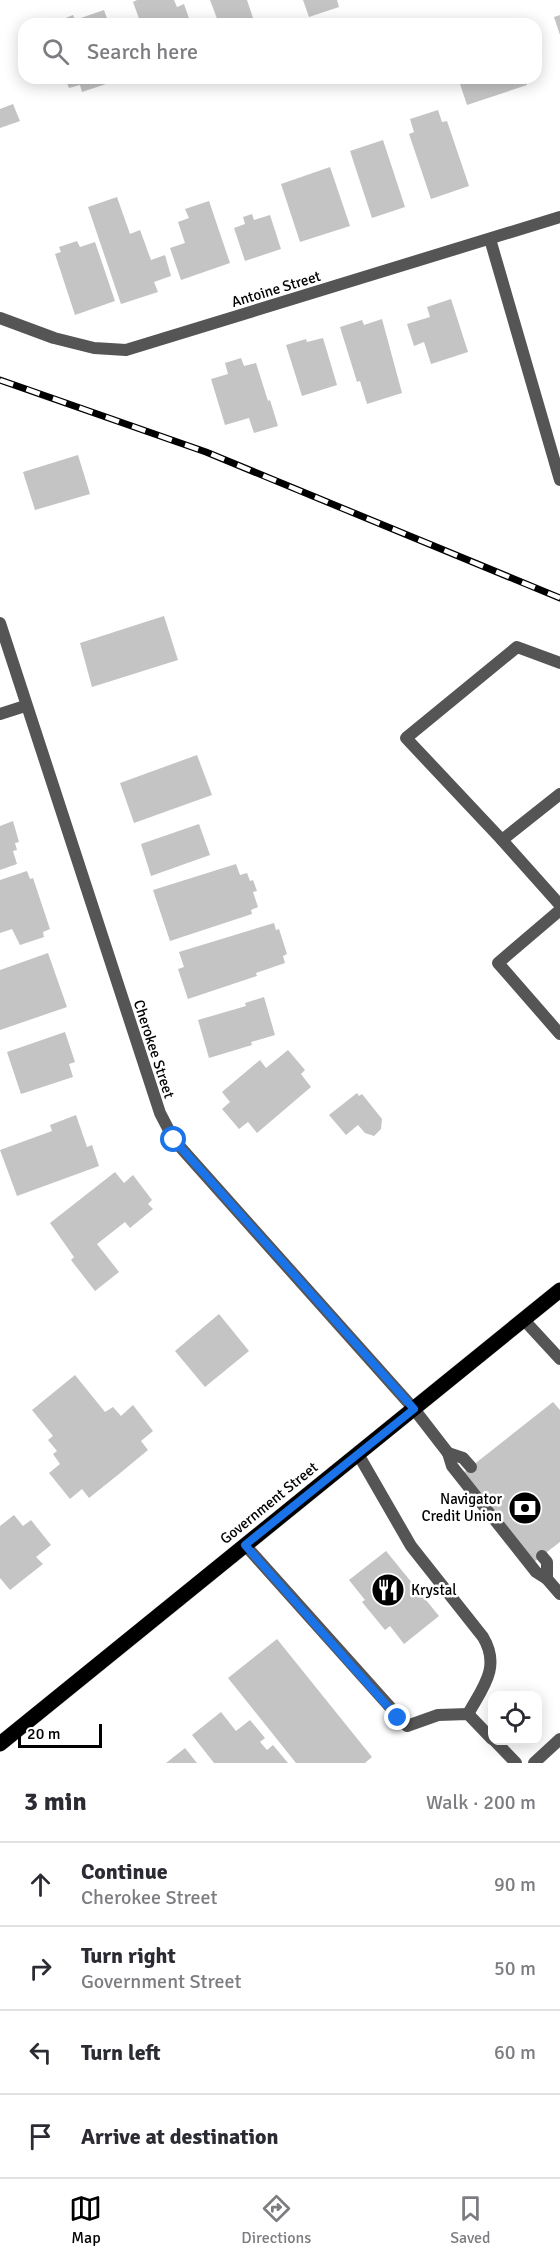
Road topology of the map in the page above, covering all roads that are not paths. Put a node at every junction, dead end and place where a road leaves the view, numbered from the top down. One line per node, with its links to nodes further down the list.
1 (560, 217): 2 (street, Antoine Street)
2 (490, 239): 3 (street, Antoine Street); 4 (street)
3 (0, 318)
4 (560, 480)
5 (0, 623): 6 (street, Cherokee Street)
6 (5, 658): 8 (street, Cherokee Street)
7 (560, 663): 11 (street)
8 (25, 705): 9 (street); 18 (street, Cherokee Street)
9 (0, 714)
10 (560, 794): 11 (street)
11 (502, 840): 12 (street)
12 (560, 905)
13 (560, 910): 14 (street)
14 (560, 1034)
15 (560, 1290): 16 (main road, Government Street)
16 (524, 1320): 17 (street); 18 (main road, Government Street)
17 (560, 1359)
18 (414, 1409): 19 (street, Cherokee Street); 20 (main road, Government Street)
19 (448, 1453): 21 (street); 24 (street)
20 (358, 1454): 22 (main road, Government Street); 26 (street)
21 (471, 1467)
22 (245, 1545): 26 (street); 29 (main road, Government Street)
23 (542, 1556): 24 (street)
24 (547, 1579): 25 (street)
25 (560, 1594)
26 (468, 1714): 27 (street)
27 (488, 1735)
28 (560, 1739): 32 (street)
29 (0, 1744)
30 (498, 1745): 31 (street)
31 (516, 1763)
32 (534, 1763)

